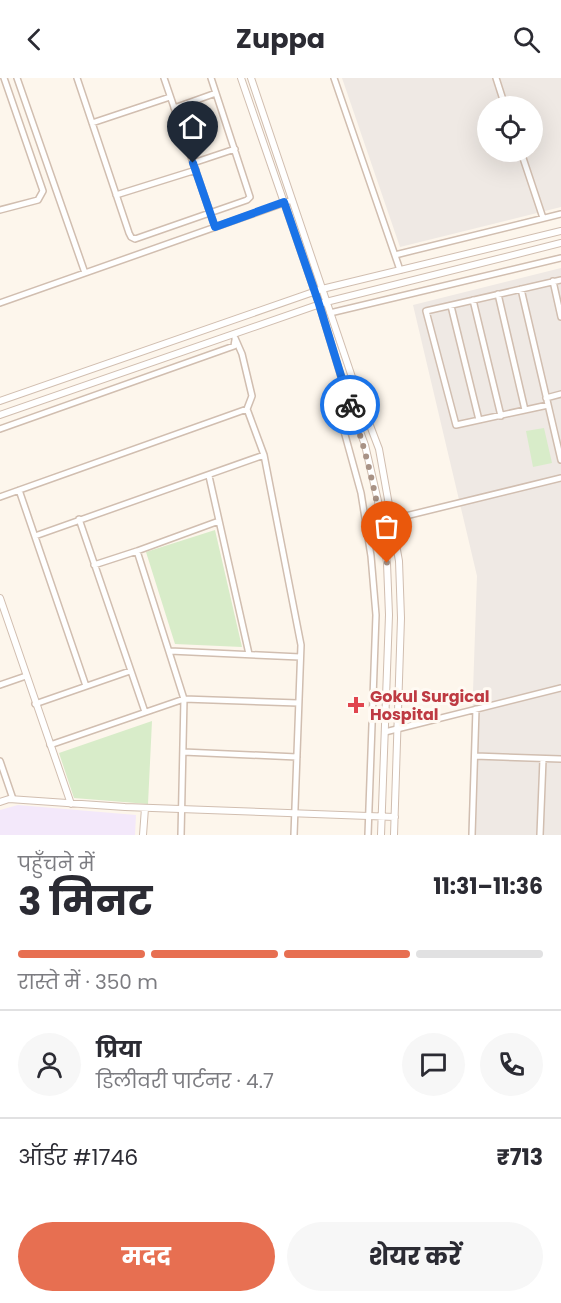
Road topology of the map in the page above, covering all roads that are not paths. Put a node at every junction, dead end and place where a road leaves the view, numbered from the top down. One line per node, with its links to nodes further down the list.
1 (4, 78): 22 (street)
2 (17, 78): 32 (street)
3 (77, 78): 14 (street)
4 (164, 78): 12 (street)
5 (211, 78): 10 (street)
6 (241, 78): 21 (street)
7 (251, 78): 20 (street)
8 (334, 78): 29 (street)
9 (496, 78): 11 (street)
10 (216, 93): 13 (street); 15 (street)
11 (502, 96)
12 (170, 97): 13 (street); 14 (street)
13 (174, 108): 17 (street)
14 (92, 123): 19 (street)
15 (235, 149): 17 (street); 23 (street)
16 (524, 162): 25 (street)
17 (193, 163): 18 (street)
18 (195, 170): 19 (street); 23 (street)
19 (116, 195): 23 (street)
20 (292, 200): 21 (street); 36 (street)
21 (284, 202): 26 (street); 37 (street)
22 (0, 210)
23 (210, 213): 26 (street)
24 (561, 214): 25 (street)
25 (543, 218): 29 (street)
26 (215, 227): 32 (street)
27 (561, 231): 31 (street)
28 (561, 243): 40 (street)
29 (395, 255): 31 (street)
30 (561, 258): 44 (street)
31 (400, 270): 36 (street)
32 (85, 273): 41 (street)
33 (561, 280): 34 (street)
34 (553, 282): 35 (street); 45 (street)
35 (521, 289): 38 (street); 49 (street)
36 (322, 290): 37 (street); 40 (street)
37 (315, 292): 42 (street); 50 (street)
38 (498, 294): 39 (street); 53 (street)
39 (474, 300): 43 (street); 55 (street)
40 (326, 302): 42 (street); 44 (street)
41 (0, 303)
42 (319, 304): 46 (street); 47 (street)
43 (451, 306): 56 (street); 56 (street)
44 (330, 313): 65 (street)
45 (561, 317)
46 (235, 336): 52 (street); 54 (street); 57 (street)
47 (346, 393): 67 (street); 100 (street)
48 (561, 394): 49 (street)
49 (546, 398): 51 (street)
50 (0, 401)
51 (548, 405): 53 (street); 59 (street)
52 (247, 409): 58 (street); 62 (street)
53 (525, 410): 55 (street)
54 (0, 415)
55 (501, 416): 56 (street)
56 (479, 420)
57 (0, 429)
58 (264, 455): 60 (street); 74 (street)
59 (561, 460)
60 (209, 476): 64 (street); 66 (street)
61 (561, 478): 65 (street)
62 (19, 490): 63 (street); 68 (street)
63 (0, 497)
64 (79, 519): 68 (street); 70 (street)
65 (392, 520): 67 (street); 85 (street)
66 (219, 521): 69 (street); 73 (street)
67 (381, 522): 86 (street)
68 (35, 536): 78 (street)
69 (137, 551): 70 (street); 72 (street)
70 (94, 565): 75 (street)
71 (0, 598): 76 (street)
72 (170, 651): 73 (street); 80 (street)
73 (249, 654): 74 (street)
74 (300, 657): 81 (street)
75 (130, 671): 78 (street); 84 (street)
76 (26, 676): 77 (street); 82 (street)
77 (0, 685)
78 (86, 686): 82 (street)
79 (561, 688): 83 (street)
80 (184, 699): 81 (street); 84 (street); 88 (street)
81 (298, 703): 90 (street)
82 (35, 704): 87 (street)
83 (476, 709): 85 (street); 89 (street)
84 (144, 712): 87 (street)
85 (398, 728): 86 (street); 102 (street)
86 (385, 732): 101 (street)
87 (50, 745): 96 (street)
88 (183, 752): 90 (street); 98 (street)
89 (475, 756): 91 (street); 109 (street)
90 (297, 757): 99 (street)
91 (543, 759): 92 (street); 110 (street)
92 (561, 759)
93 (0, 761): 94 (street)
94 (13, 799): 95 (street); 96 (street)
95 (0, 802)
96 (71, 804): 97 (street)
97 (144, 808): 98 (street); 103 (street)
98 (182, 809): 99 (street); 104 (street)
99 (295, 813): 100 (street); 105 (street)
100 (369, 816): 101 (street); 106 (street)
101 (382, 817): 102 (street); 107 (street)
102 (395, 817): 108 (street)
103 (143, 835)
104 (181, 835)
105 (294, 835)
106 (368, 835)
107 (381, 835)
108 (394, 835)
109 (472, 835)
110 (540, 835)

